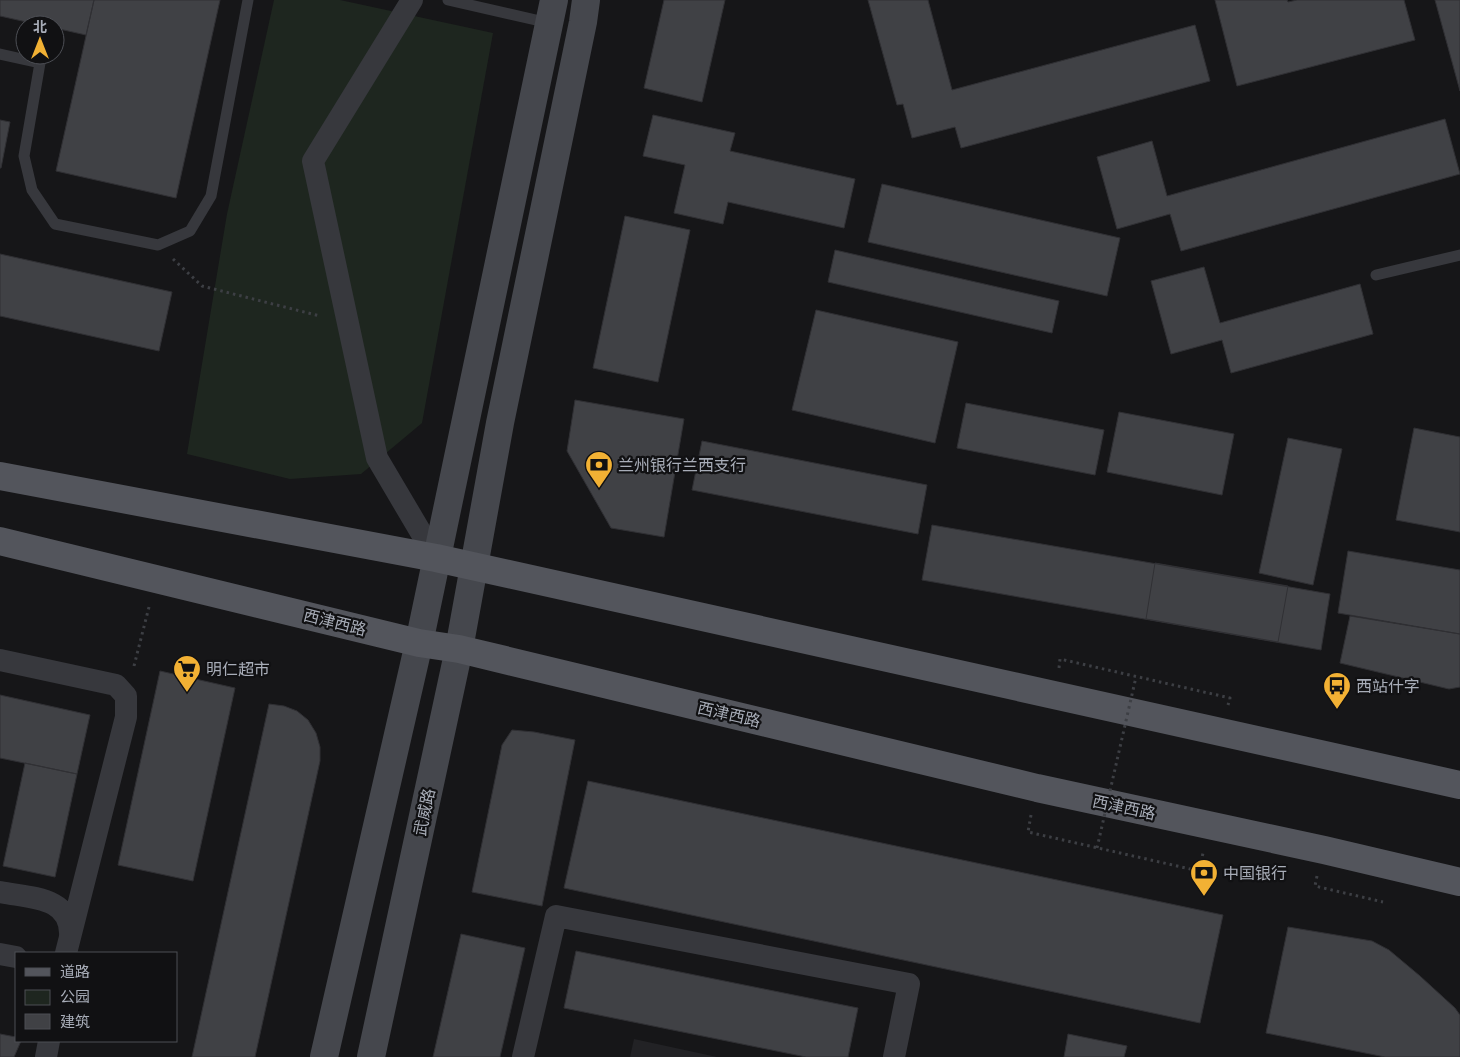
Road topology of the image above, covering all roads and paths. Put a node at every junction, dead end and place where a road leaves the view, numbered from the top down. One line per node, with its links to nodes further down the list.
1 (248, 0): 7 (lane)
2 (412, 0): 10 (street)
3 (448, 0): 5 (lane)
4 (586, 0): 14 (street, 武威路)
5 (552, 12): 13 (street)
6 (0, 54): 7 (lane)
7 (158, 245): 10 (path)
8 (1460, 254): 9 (lane)
9 (1376, 275)
10 (348, 324): 13 (street)
11 (0, 476): 13 (main road)
12 (0, 541): 15 (main road, 西津西路)
13 (436, 558): 14 (main road); 16 (street)
14 (475, 566): 17 (street, 武威路); 23 (main road)
15 (156, 579): 16 (main road, 西津西路); 21 (path)
16 (419, 642): 17 (main road, 西津西路); 36 (street)
17 (459, 649): 27 (main road, 西津西路); 37 (street, 武威路)
18 (0, 660): 21 (street)
19 (1060, 660): 20 (path)
20 (1136, 677): 22 (path); 25 (path, bridge)
21 (126, 696): 31 (street)
22 (1230, 698)
23 (1460, 785)
24 (1028, 832): 25 (path)
25 (1097, 848): 26 (path)
26 (1199, 871)
27 (1460, 882)
28 (1315, 886): 30 (path)
29 (0, 892): 31 (street)
30 (1383, 902)
31 (65, 948)
32 (0, 954): 33 (street)
33 (15, 957)
34 (49, 1042): 35 (street)
35 (46, 1057)
36 (324, 1057)
37 (371, 1057)
38 (523, 1057): 39 (street)
39 (894, 1057)

